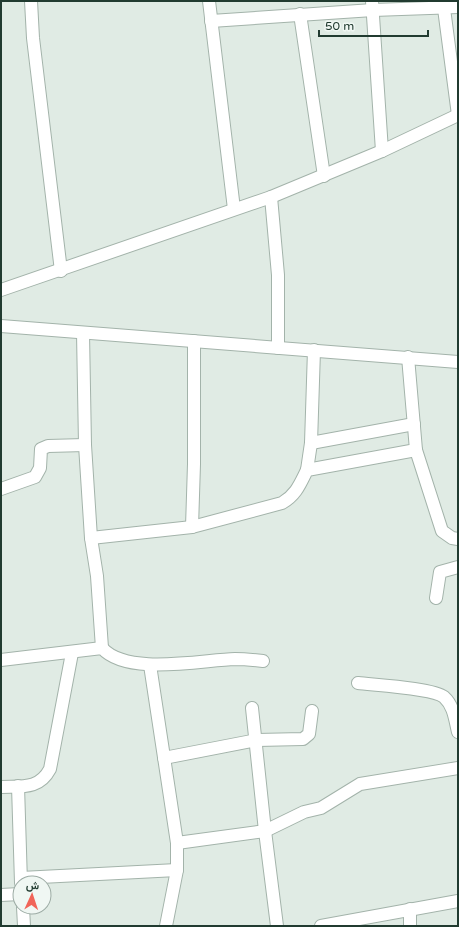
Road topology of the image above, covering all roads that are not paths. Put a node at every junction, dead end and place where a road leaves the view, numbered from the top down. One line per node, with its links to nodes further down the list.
1 (31, 1): 13 (street)
2 (209, 1): 7 (street)
3 (443, 4): 4 (street); 5 (street); 8 (street)
4 (372, 6): 6 (street); 9 (street)
5 (458, 7)
6 (300, 14): 7 (street); 10 (street)
7 (211, 21): 12 (street)
8 (458, 115): 9 (street)
9 (382, 151): 10 (street)
10 (324, 176): 11 (street)
11 (271, 197): 12 (street); 18 (street)
12 (234, 209): 13 (street)
13 (61, 271): 14 (street)
14 (1, 290)
15 (1, 326): 16 (street)
16 (83, 333): 17 (street); 24 (street)
17 (194, 341): 18 (street); 28 (street)
18 (278, 348): 19 (street)
19 (314, 350): 20 (street); 23 (street)
20 (408, 357): 21 (street); 22 (street)
21 (458, 362)
22 (414, 424): 23 (street); 25 (street)
23 (311, 443): 26 (street)
24 (85, 445): 27 (street); 29 (street)
25 (416, 450): 26 (street); 30 (street)
26 (307, 470): 28 (street)
27 (1, 489)
28 (192, 527): 29 (street)
29 (91, 538): 33 (street)
30 (458, 539)
31 (458, 567): 32 (street)
32 (436, 598)
33 (102, 648): 34 (street); 37 (street)
34 (72, 652): 35 (street); 45 (street)
35 (2, 657)
36 (263, 661): 37 (street)
37 (150, 665): 43 (street)
38 (358, 683): 41 (street)
39 (252, 708): 42 (street)
40 (312, 711): 42 (street)
41 (458, 732)
42 (257, 740): 43 (street); 47 (street)
43 (164, 758): 48 (street)
44 (458, 768): 47 (street)
45 (18, 786): 46 (street); 50 (street)
46 (1, 787)
47 (265, 831): 48 (street); 59 (street)
48 (176, 843): 49 (street)
49 (177, 870): 51 (street); 58 (street)
50 (21, 875)
51 (52, 878)
52 (1, 894): 53 (street)
53 (12, 894)
54 (458, 901): 55 (street)
55 (410, 909): 60 (street); 61 (street)
56 (23, 915): 57 (street)
57 (24, 926)
58 (166, 926)
59 (277, 926)
60 (320, 926)
61 (410, 926)

